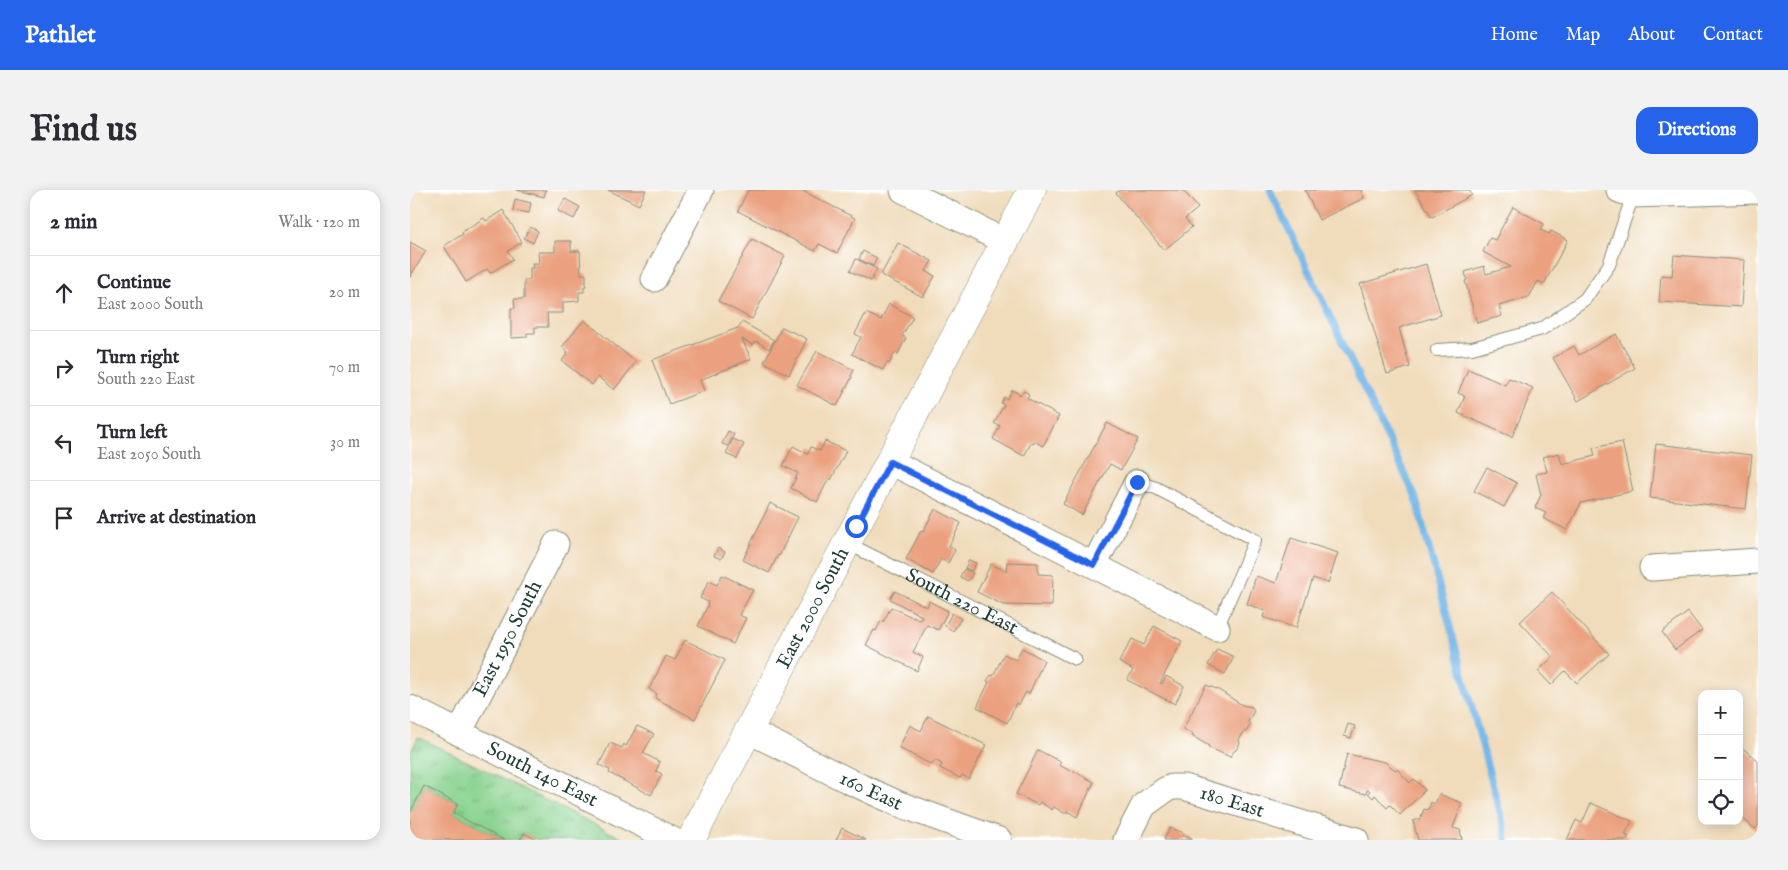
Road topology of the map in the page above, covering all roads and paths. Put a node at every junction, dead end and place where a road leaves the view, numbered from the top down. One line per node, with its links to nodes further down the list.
1 (701, 190): 7 (street)
2 (903, 190): 6 (street)
3 (1032, 190): 6 (street, East 2000 South)
4 (1758, 190): 5 (street)
5 (1626, 192): 8 (lane)
6 (1004, 241): 9 (street, East 2000 South)
7 (654, 279)
8 (1437, 350)
9 (890, 462): 12 (street, East 2000 South); 14 (street)
10 (1137, 482): 14 (street); 16 (lane)
11 (556, 544): 20 (street, East 1950 South)
12 (847, 544): 17 (lane, South 220 East); 19 (street, East 2000 South)
13 (1758, 561): 15 (street)
14 (1094, 565): 16 (street)
15 (1652, 568)
16 (1217, 628)
17 (1075, 659)
18 (410, 709): 20 (street, South 140 East)
19 (749, 730): 22 (street, East 2000 South); 23 (street, 160 East)
20 (459, 733): 21 (street, South 140 East)
21 (673, 840)
22 (691, 840)
23 (999, 840)
24 (1126, 840): 25 (street, 180 East)
25 (1356, 840)

